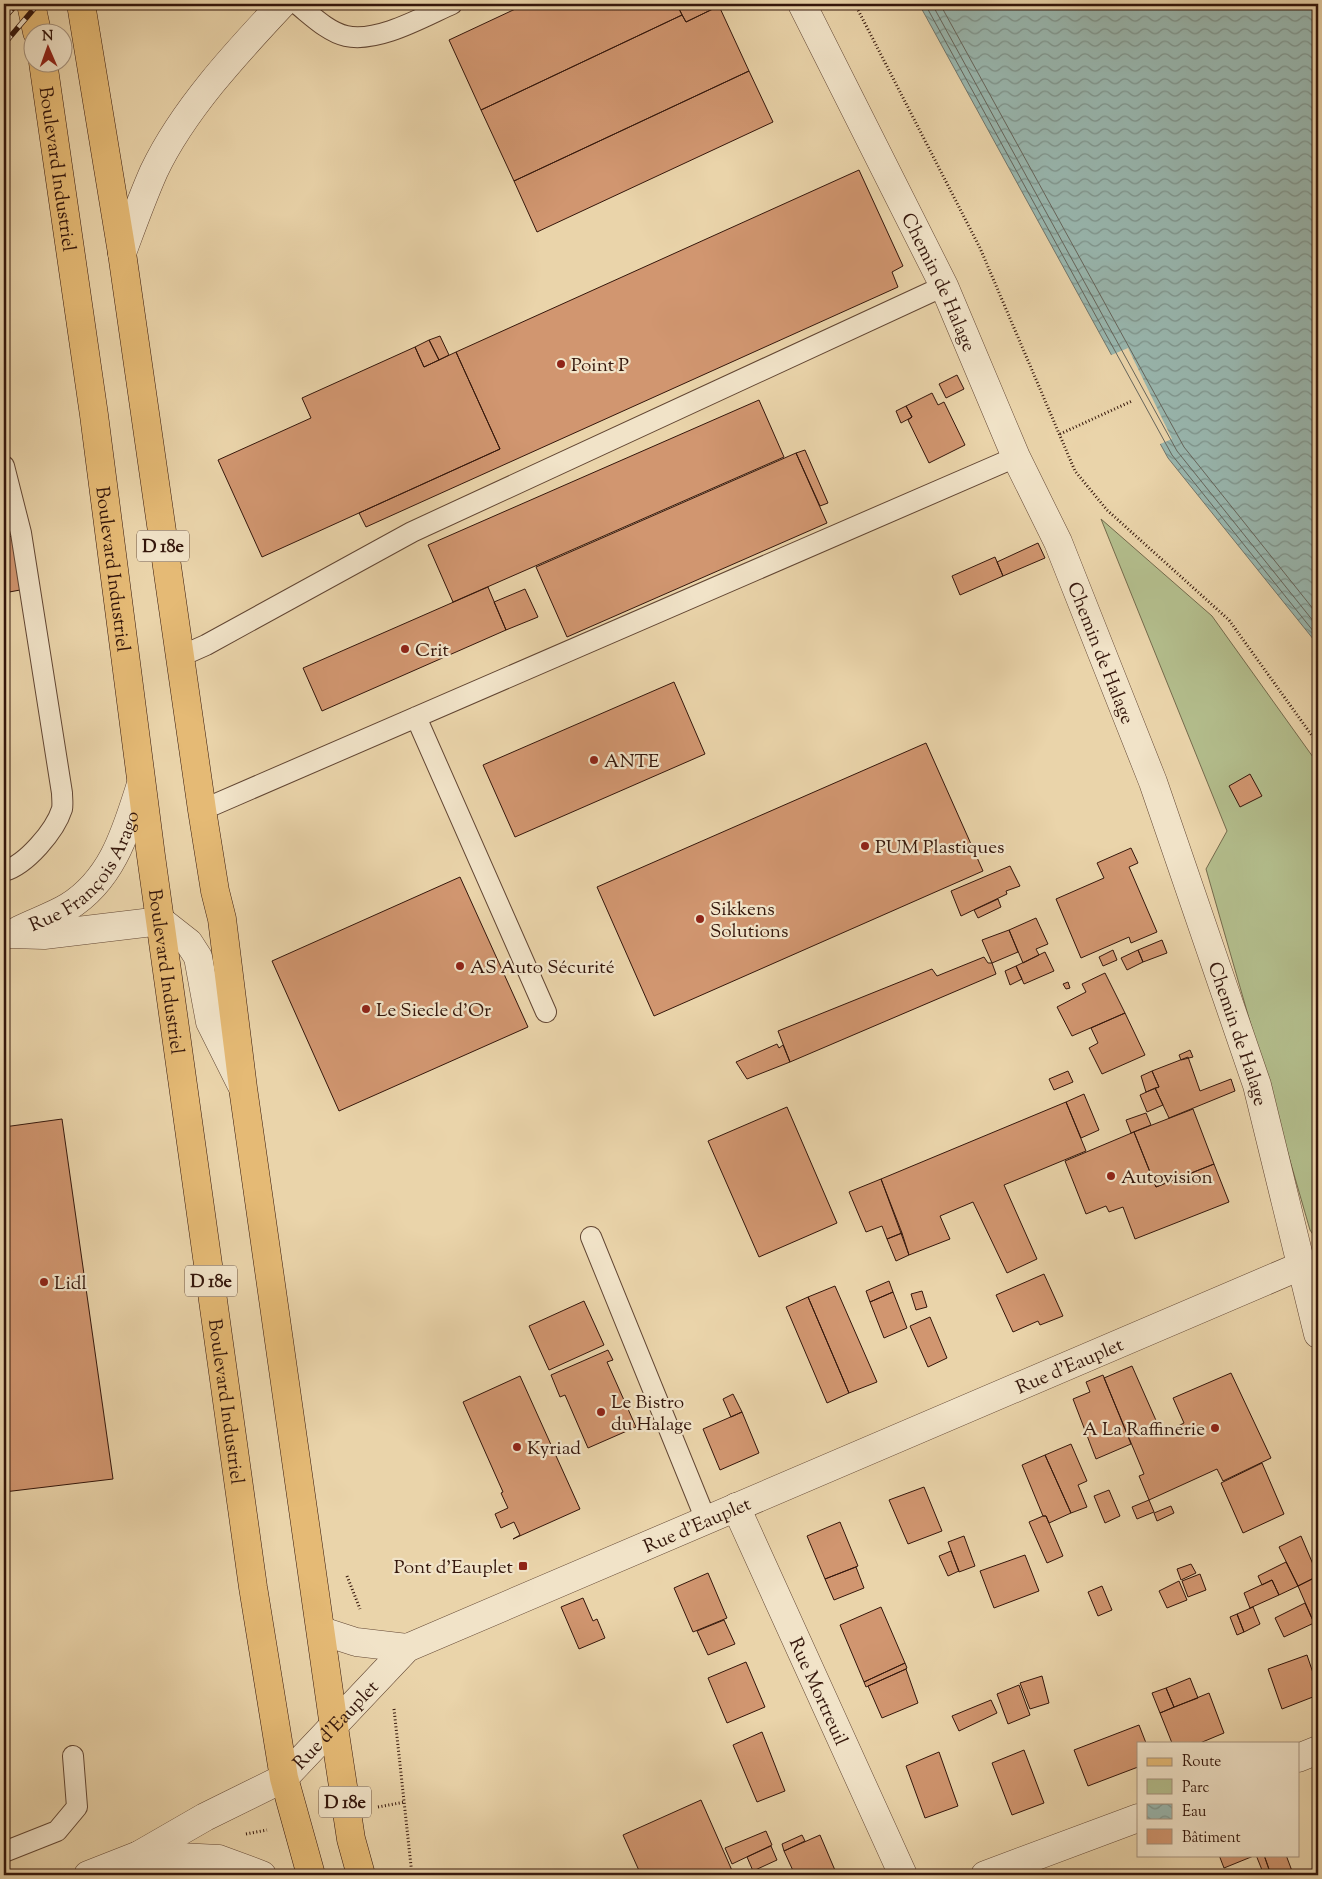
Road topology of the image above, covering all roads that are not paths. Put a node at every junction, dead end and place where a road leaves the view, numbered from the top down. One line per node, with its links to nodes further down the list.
1 (31, 4): 7 (main road)
2 (81, 4): 9 (main road, D 18e)
3 (282, 4): 9 (street)
4 (298, 4): 5 (lane)
5 (452, 4)
6 (802, 4): 10 (street, Chemin de Halage)
7 (35, 22)
8 (44, 72): 15 (main road, Boulevard Industriel / D 18e)
9 (122, 254): 13 (main road, D 18e)
10 (944, 286): 11 (street, Chemin de Halage); 13 (lane)
11 (1016, 457): 14 (lane); 23 (street, Chemin de Halage)
12 (4, 466): 17 (lane)
13 (179, 657): 16 (main road, D 18e)
14 (416, 717): 16 (lane); 20 (lane)
15 (141, 784): 18 (main road, Boulevard Industriel / D 18e); 19 (street, Rue François Arago)
16 (202, 810): 21 (main road, D 18e)
17 (4, 871)
18 (161, 921): 19 (street); 21 (street); 33 (main road, Boulevard Industriel / D 18e)
19 (7, 934)
20 (546, 1012)
21 (243, 1088): 27 (main road, D 18e)
22 (591, 1237): 26 (lane)
23 (1303, 1265): 24 (street, Chemin de Halage); 25 (street, Rue d'Eauplet)
24 (1318, 1334)
25 (736, 1508): 26 (street, Rue d'Eauplet); 42 (street, Rue Mortreuil)
26 (706, 1520): 28 (street, Rue d'Eauplet)
27 (322, 1631): 28 (street); 29 (main road, D 18e)
28 (407, 1648): 29 (street, Rue d'Eauplet)
29 (334, 1727): 33 (street, Rue d'Eauplet); 41 (main road, D 18e)
30 (1318, 1750): 32 (street)
31 (73, 1756): 35 (lane)
32 (1300, 1757)
33 (284, 1778): 36 (street, Rue d'Eauplet); 40 (main road, Boulevard Industriel / D 18e)
34 (1137, 1818): 43 (street)
35 (4, 1852)
36 (139, 1856): 37 (street, Rue d'Eauplet); 38 (street, Rue d'Eauplet)
37 (172, 1866): 39 (street, Rue d'Eauplet)
38 (88, 1875)
39 (262, 1875)
40 (311, 1875)
41 (361, 1875)
42 (902, 1875)
43 (985, 1875)

